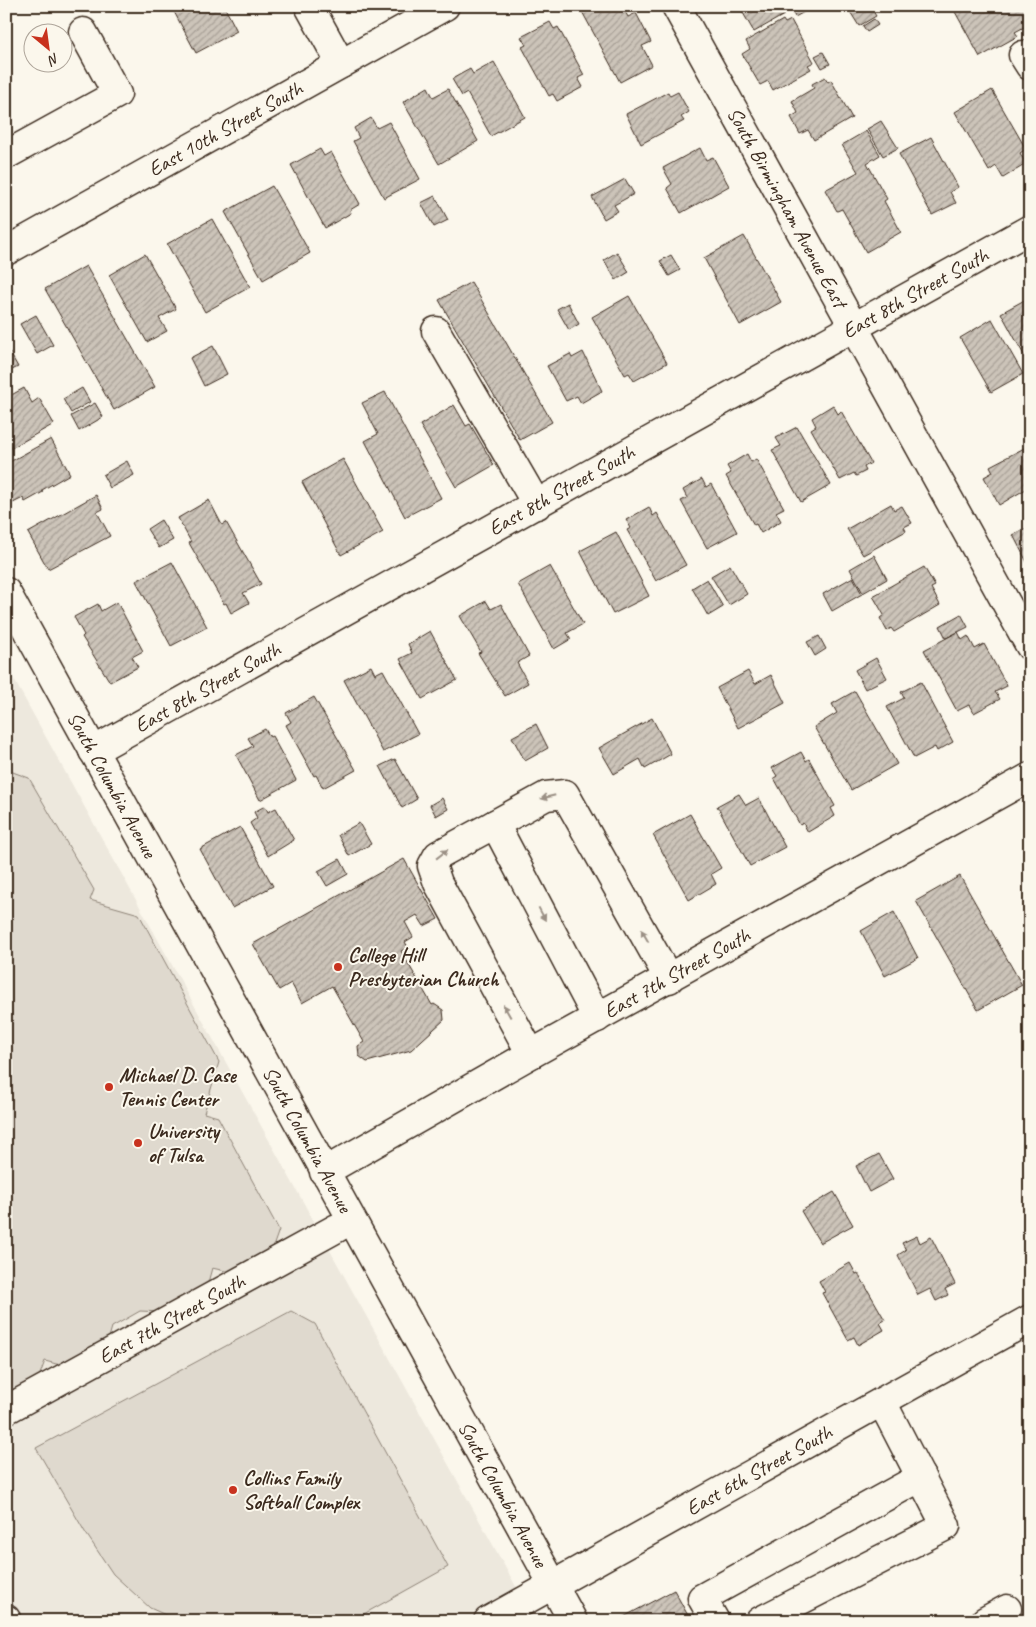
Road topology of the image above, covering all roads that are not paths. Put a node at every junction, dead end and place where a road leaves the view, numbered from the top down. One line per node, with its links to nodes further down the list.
1 (308, 6): 5 (street)
2 (446, 6): 5 (street, East 10th Street South)
3 (676, 6): 9 (street, South Birmingham Avenue East)
4 (82, 32): 6 (street)
5 (341, 64): 8 (street, East 10th Street South)
6 (6, 155)
7 (1030, 229): 9 (street, East 8th Street South)
8 (6, 251)
9 (853, 328): 11 (street, East 8th Street South); 13 (street, South Birmingham Avenue East)
10 (436, 331): 11 (street)
11 (537, 505): 14 (street, East 8th Street South)
12 (6, 592): 14 (street, South Columbia Avenue)
13 (1030, 646)
14 (94, 751): 20 (street, South Columbia Avenue)
15 (1030, 777): 17 (street, East 7th Street South)
16 (494, 824): 17 (street, one-way to 16); 18 (street, one-way to 18); 19 (street, one-way to 16)
17 (669, 979): 18 (street, East 7th Street South)
18 (596, 1018): 19 (street, East 7th Street South)
19 (531, 1054): 20 (street, East 7th Street South)
20 (324, 1172): 26 (street, South Columbia Avenue)
21 (337, 1228): 24 (street, East 7th Street South)
22 (1030, 1319): 23 (street, East 6th Street South)
23 (882, 1402): 25 (street); 26 (street, East 6th Street South)
24 (6, 1410)
25 (921, 1477): 29 (street); 30 (street)
26 (553, 1585): 27 (street, East 6th Street South); 28 (street, South Columbia Avenue)
27 (488, 1621)
28 (573, 1621)
29 (715, 1621)
30 (760, 1621)

